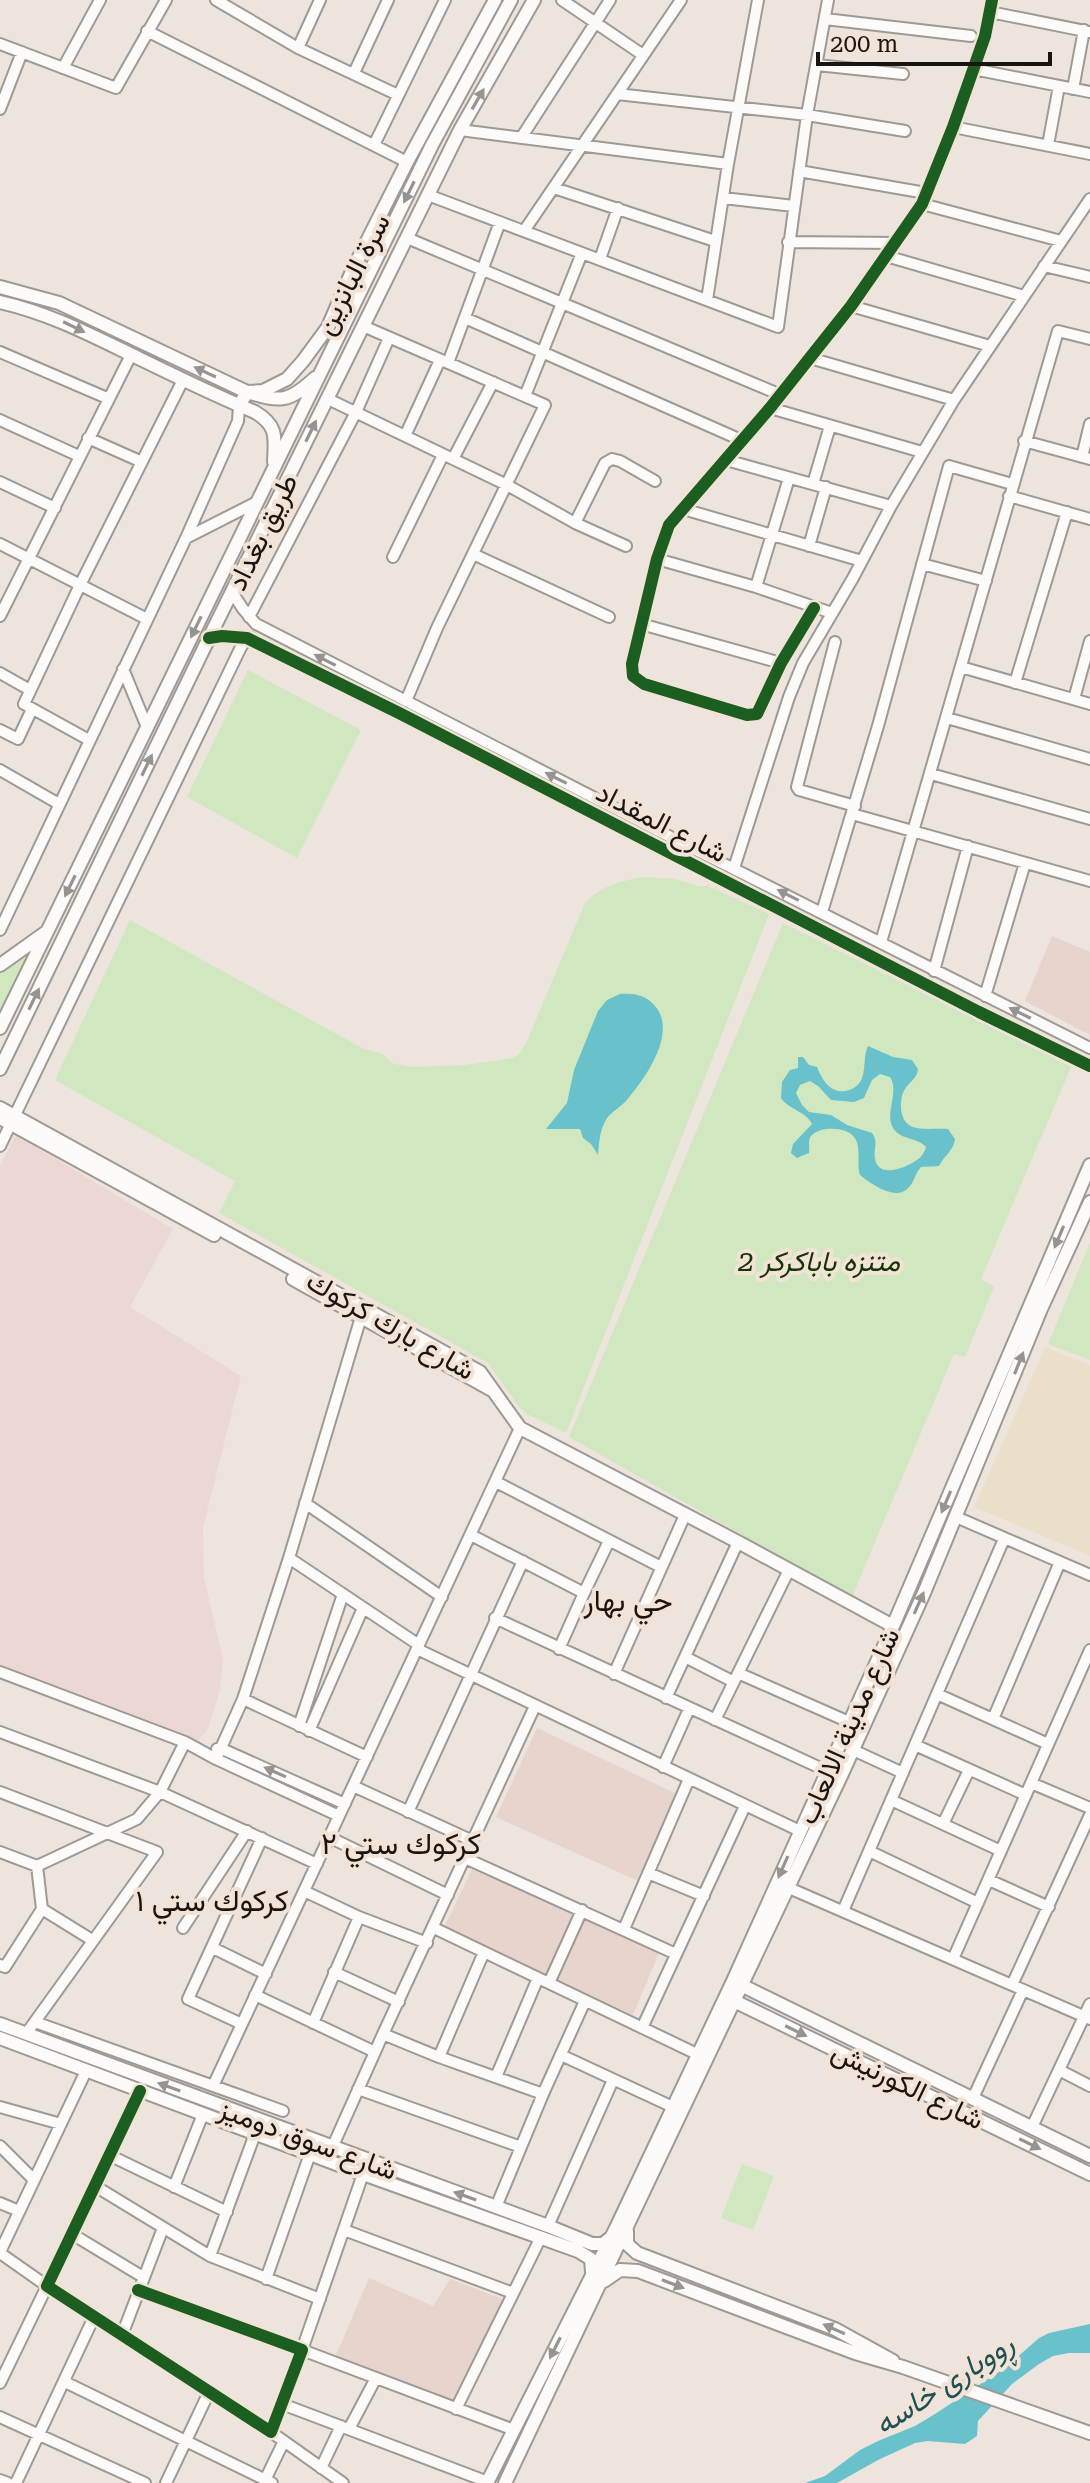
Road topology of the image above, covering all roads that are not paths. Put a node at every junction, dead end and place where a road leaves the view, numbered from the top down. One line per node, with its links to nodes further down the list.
1 (100, 0): 29 (street)
2 (166, 0): 21 (street)
3 (216, 0): 25 (street)
4 (320, 0): 25 (street)
5 (388, 0): 31 (street)
6 (445, 0): 37 (street)
7 (511, 0): 20 (main road, طريق بغداد)
8 (562, 0): 18 (street)
9 (610, 0): 18 (street)
10 (681, 0): 27 (street)
11 (758, 0): 38 (street)
12 (828, 0): 17 (street)
13 (992, 0): 16 (street)
14 (492, 1): 19 (main road, سرة البانزين)
15 (531, 1): 42 (main road, طريق بغداد, one-way to 15)
16 (990, 12): 22 (street); 30 (street)
17 (825, 19): 23 (street); 28 (street)
18 (595, 22): 27 (street); 44 (street)
19 (482, 24): 20 (main road); 45 (main road, سرة البانزين)
20 (495, 30): 47 (main road, طريق بغداد)
21 (147, 31): 29 (street); 46 (street)
22 (1087, 31): 34 (street)
23 (971, 36)
24 (0, 44): 26 (street)
25 (298, 48): 31 (street)
26 (22, 52): 29 (street); 39 (street)
27 (643, 55): 36 (street)
28 (817, 65): 32 (street); 40 (street)
29 (63, 68)
30 (973, 69): 33 (street); 41 (street)
31 (354, 73): 37 (street)
32 (903, 74)
33 (1059, 86): 34 (street); 48 (street)
34 (1073, 89): 35 (street)
35 (1090, 92)
36 (617, 94): 38 (street); 49 (street)
37 (398, 95): 46 (street)
38 (737, 108): 40 (street); 52 (street)
39 (0, 109)
40 (807, 115): 43 (street); 53 (street)
41 (953, 127): 48 (street); 57 (street)
42 (460, 130): 44 (street); 55 (main road, طريق بغداد)
43 (905, 131)
44 (521, 138): 49 (street)
45 (419, 139): 47 (main road); 51 (main road, سرة البانزين)
46 (374, 145): 51 (street)
47 (432, 145): 90 (main road, طريق بغداد, one-way to 90)
48 (1048, 145): 50 (street)
49 (583, 146): 52 (street); 54 (street)
50 (1090, 154)
51 (406, 164): 93 (main road, سرة البانزين)
52 (728, 164): 56 (street)
53 (799, 171): 57 (street); 59 (street)
54 (554, 188): 60 (street); 62 (street)
55 (428, 195): 61 (street); 63 (main road, طريق بغداد)
56 (723, 198): 59 (street); 64 (street)
57 (924, 198): 65 (street); 67 (street)
58 (1090, 199): 65 (street)
59 (794, 206): 66 (street)
60 (618, 208): 64 (street); 70 (street)
61 (500, 222): 62 (street); 72 (street)
62 (524, 231): 68 (street)
63 (407, 238): 72 (street); 81 (main road, طريق بغداد)
64 (715, 241): 76 (street)
65 (1061, 241): 71 (street)
66 (788, 242): 67 (street); 76 (street)
67 (895, 243): 69 (street)
68 (582, 253): 70 (street); 78 (street)
69 (886, 256): 75 (street); 79 (street)
70 (600, 259): 76 (street)
71 (1044, 266): 73 (street); 75 (street)
72 (484, 270): 78 (street); 80 (street)
73 (1090, 277)
74 (0, 287): 93 (main road, one-way to 74)
75 (1024, 296): 84 (street)
76 (707, 300)
77 (0, 302): 87 (main road, one-way to 87)
78 (563, 303): 86 (street); 94 (street)
79 (851, 306): 84 (street); 88 (street)
80 (465, 318): 86 (street); 89 (street)
81 (363, 326): 82 (street); 97 (main road, طريق بغداد)
82 (389, 338): 89 (street); 101 (street)
83 (1090, 339): 108 (street)
84 (990, 346): 98 (street)
85 (0, 352): 96 (street)
86 (543, 352): 95 (street); 107 (street)
87 (131, 355): 91 (main road); 96 (street)
88 (810, 358): 94 (street); 98 (street)
89 (444, 362): 92 (street); 105 (street)
90 (323, 370): 93 (main road); 115 (main road, طريق بغداد)
91 (183, 380): 99 (main road); 114 (street)
92 (493, 382): 95 (street); 111 (street)
93 (247, 392): 99 (main road)
94 (781, 395): 100 (street)
95 (525, 396): 121 (street)
96 (107, 398): 106 (street)
97 (328, 399): 101 (street); 145 (main road, طريق بغداد, one-way to 97)
98 (954, 400): 109 (street)
99 (239, 406): 115 (main road); 132 (street)
100 (770, 408): 104 (street); 107 (street)
101 (356, 412): 105 (street); 149 (street)
102 (0, 420): 110 (street)
103 (1090, 424): 112 (street)
104 (830, 426): 109 (street); 119 (street)
105 (405, 436): 111 (street)
106 (88, 438): 110 (street); 114 (street)
107 (741, 440): 113 (street)
108 (1024, 441): 112 (street); 120 (street)
109 (922, 452): 125 (street)
110 (79, 456): 126 (street)
111 (448, 457): 121 (street); 137 (street)
112 (1086, 458)
113 (726, 460): 116 (street); 127 (street)
114 (142, 462): 143 (street)
115 (274, 467): 124 (main road, طريق بغداد)
116 (789, 478): 119 (street); 131 (street)
117 (655, 481): 130 (street)
118 (0, 482): 126 (street)
119 (813, 484): 122 (street)
120 (1012, 484): 123 (street); 141 (street)
121 (507, 485): 130 (street); 136 (street)
122 (826, 487): 125 (street); 135 (street)
123 (1009, 496): 128 (street); 142 (street)
124 (257, 502): 132 (street); 169 (main road, طريق بغداد, one-way to 169)
125 (891, 506): 140 (street)
126 (55, 508): 138 (street)
127 (683, 509): 131 (street); 139 (street)
128 (1067, 512): 129 (street); 162 (street)
129 (1090, 519)
130 (575, 523): 134 (street)
131 (772, 535): 135 (street); 144 (street)
132 (186, 538): 151 (street)
133 (0, 544): 138 (street)
134 (626, 546)
135 (809, 546): 140 (street)
136 (473, 554): 150 (street); 165 (street)
137 (393, 557)
138 (27, 558): 143 (street); 148 (street)
139 (657, 559): 144 (street); 152 (street)
140 (862, 561): 147 (street)
141 (922, 564): 142 (street); 176 (street)
142 (986, 581): 159 (street)
143 (80, 585): 151 (street); 163 (street)
144 (756, 587): 146 (street)
145 (232, 592): 149 (street, شارع المقداد); 154 (main road, طريق بغداد)
146 (814, 608): 147 (street); 158 (street)
147 (832, 613): 185 (street)
148 (0, 616)
149 (249, 617): 153 (street, شارع المقداد)
150 (609, 617)
151 (147, 619): 160 (street)
152 (641, 624): 158 (street); 158 (street)
153 (267, 630): 155 (street); 165 (street, شارع المقداد, one-way to 153)
154 (209, 638): 155 (street, شارع المقداد); 182 (main road, طريق بغداد, one-way to 154)
155 (247, 638): 183 (street, شارع المقداد); 200 (street)
156 (1090, 641): 164 (street)
157 (835, 642): 176 (street)
158 (781, 663)
159 (961, 667): 162 (street); 168 (street)
160 (123, 669): 169 (street); 171 (street)
161 (0, 673): 163 (street)
162 (1015, 683): 164 (street)
163 (30, 690): 167 (street)
164 (1074, 699): 166 (street)
165 (406, 701): 180 (street, شارع المقداد, one-way to 165)
166 (1090, 704)
167 (32, 709): 170 (street); 171 (street)
168 (947, 718): 172 (street); 174 (street)
169 (147, 727): 181 (main road, طريق بغداد)
170 (0, 730)
171 (89, 740): 175 (street)
172 (1090, 759)
173 (0, 770): 175 (street)
174 (931, 774): 177 (street); 178 (street)
175 (59, 804): 187 (street)
176 (853, 810): 178 (street); 188 (street)
177 (1090, 819)
178 (915, 830): 179 (street); 191 (street)
179 (968, 846): 184 (street); 193 (street)
180 (692, 848): 183 (street); 185 (street, شارع المقداد)
181 (86, 853): 182 (main road); 190 (main road, طريق بغداد, one-way to 190)
182 (100, 860): 198 (main road, طريق بغداد, one-way to 182)
183 (688, 861): 197 (street, شارع المقداد)
184 (1025, 863): 186 (street); 194 (street)
185 (734, 868): 188 (street, شارع المقداد, one-way to 185)
186 (1090, 881)
187 (4, 910): 189 (street)
188 (822, 912): 191 (street, شارع المقداد)
189 (0, 930)
190 (48, 931): 192 (main road); 195 (main road, طريق بغداد)
191 (881, 942): 193 (street, شارع المقداد)
192 (0, 965)
193 (934, 971): 194 (street, شارع المقداد)
194 (985, 996): 196 (street, شارع المقداد, one-way to 194)
195 (0, 1028)
196 (1090, 1048)
197 (1090, 1066)
198 (0, 1069)
199 (0, 1108): 200 (main road, شارع بارك كركوك)
200 (9, 1119): 201 (street); 204 (main road); 205 (main road, شارع بارك كركوك)
201 (0, 1146)
202 (1090, 1165): 207 (main road, شارع مدينة الالعاب, one-way to 207)
203 (1090, 1202): 208 (main road, شارع مدينة الالعاب, one-way to 203)
204 (361, 1317): 205 (main road); 210 (street)
205 (493, 1391): 206 (main road, شارع بارك كركوك)
206 (520, 1428): 209 (street); 211 (main road, شارع بارك كركوك)
207 (966, 1454): 208 (main road); 228 (main road, شارع مدينة الالعاب, one-way to 228)
208 (979, 1459): 212 (main road, شارع مدينة الالعاب)
209 (496, 1482): 213 (street); 215 (street)
210 (305, 1503): 217 (street); 225 (street)
211 (685, 1515): 216 (main road, شارع بارك كركوك); 220 (street)
212 (956, 1517): 214 (street); 239 (main road, شارع مدينة الالعاب, one-way to 212)
213 (471, 1535): 218 (street); 225 (street)
214 (1004, 1539): 219 (street); 240 (street)
215 (609, 1541): 220 (street); 223 (street)
216 (738, 1542): 221 (main road, شارع بارك كركوك); 232 (street)
217 (289, 1558): 224 (street); 242 (street)
218 (523, 1561): 223 (street); 227 (street)
219 (1060, 1562): 222 (street); 245 (street)
220 (661, 1567): 235 (street)
221 (789, 1570): 228 (main road, شارع بارك كركوك); 237 (street)
222 (1090, 1575)
223 (584, 1593): 230 (street)
224 (343, 1594): 226 (street); 248 (street)
225 (442, 1597): 229 (street)
226 (363, 1608): 229 (street); 248 (street)
227 (495, 1618): 230 (street); 236 (street)
228 (893, 1626): 238 (main road, شارع مدينة الالعاب)
229 (418, 1647): 236 (street); 256 (street)
230 (559, 1649): 235 (street)
231 (1090, 1650): 233 (street)
232 (685, 1657): 237 (street); 241 (street)
233 (1086, 1670): 251 (street)
234 (0, 1672): 250 (street)
235 (614, 1674): 241 (street)
236 (470, 1675): 243 (street); 272 (street)
237 (736, 1677): 246 (street); 247 (street)
238 (869, 1679): 239 (main road); 247 (main road, شارع مدينة الالعاب)
239 (882, 1685): 255 (main road, شارع مدينة الالعاب)
240 (937, 1694): 245 (street); 252 (street)
241 (666, 1698): 244 (street)
242 (243, 1699): 248 (street); 253 (street)
243 (535, 1706): 258 (street); 281 (street)
244 (689, 1709): 246 (street); 258 (street)
245 (993, 1719): 251 (street)
246 (715, 1720): 260 (street)
247 (849, 1722): 260 (main road, شارع مدينة الالعاب)
248 (304, 1729): 256 (street)
249 (0, 1732): 266 (street)
250 (185, 1742): 254 (street); 266 (street)
251 (1048, 1744): 263 (street)
252 (915, 1745): 259 (street); 261 (street)
253 (222, 1749): 254 (street); 257 (street); 269 (street, one-way to 253)
254 (203, 1750): 257 (street)
255 (853, 1750): 261 (street); 290 (main road, شارع مدينة الالعاب)
256 (367, 1757): 264 (street)
257 (216, 1759): 274 (street)
258 (663, 1767): 262 (street)
259 (969, 1770): 267 (street); 275 (street)
260 (827, 1771): 277 (main road, شارع مدينة الالعاب)
261 (903, 1773): 268 (street)
262 (689, 1779): 270 (street); 288 (street)
263 (1031, 1783): 267 (street); 271 (street)
264 (353, 1786): 269 (street); 272 (street)
265 (0, 1792): 278 (street)
266 (160, 1792): 276 (street); 278 (street)
267 (1026, 1795): 283 (street)
268 (891, 1800): 275 (street); 282 (street)
269 (345, 1804): 274 (street)
270 (745, 1806): 277 (street); 293 (street)
271 (1090, 1808)
272 (408, 1812): 281 (street)
273 (1090, 1815): 295 (street)
274 (339, 1816): 279 (street)
275 (943, 1824): 283 (street)
276 (247, 1831): 280 (street); 300 (street)
277 (800, 1831): 313 (main road, شارع مدينة الالعاب, one-way to 313)
278 (107, 1833): 287 (street); 303 (street)
279 (329, 1837): 286 (street); 292 (street)
280 (262, 1838): 286 (street); 305 (street)
281 (473, 1841): 285 (street)
282 (869, 1851): 294 (street); 298 (street)
283 (1001, 1851): 289 (street)
284 (0, 1852): 287 (street)
285 (465, 1858): 292 (street); 297 (street)
286 (317, 1864): 291 (street)
287 (37, 1866): 296 (street)
288 (648, 1873): 293 (street); 302 (street)
289 (989, 1880): 294 (street); 295 (street)
290 (789, 1888): 298 (street); 313 (main road, شارع مدينة الالعاب)
291 (304, 1891): 299 (street); 311 (street)
292 (448, 1895): 301 (street)
293 (704, 1896): 307 (street)
294 (978, 1903): 308 (street)
295 (1049, 1907): 314 (street)
296 (42, 1909): 303 (street); 309 (street)
297 (582, 1910): 302 (street); 312 (street)
298 (843, 1911): 308 (street)
299 (359, 1917): 304 (street); 310 (street)
300 (183, 1928)
301 (434, 1928): 304 (street); 306 (street)
302 (624, 1929): 307 (street)
303 (92, 1940): 321 (street)
304 (427, 1943): 318 (street)
305 (213, 1948): 311 (street); 324 (street)
306 (484, 1952): 312 (street); 332 (street)
307 (676, 1954): 325 (street)
308 (953, 1959): 314 (street)
309 (0, 1965)
310 (334, 1972): 318 (street); 322 (street)
311 (266, 1974): 315 (street)
312 (543, 1981): 317 (street); 336 (street)
313 (738, 1984): 316 (main road, شارع مدينة الالعاب); 335 (main road, شارع الكورنيش)
314 (1018, 1988): 320 (street); 344 (street)
315 (255, 1995): 322 (street); 324 (street)
316 (730, 1999): 331 (main road, شارع مدينة الالعاب); 340 (main road, شارع الكورنيش, one-way to 340); 370 (main road, شارع مدينة الالعاب)
317 (585, 2001): 325 (street); 330 (street)
318 (399, 2002): 327 (street)
319 (1090, 2004): 320 (street)
320 (1087, 2018): 333 (street)
321 (35, 2022): 326 (street); 338 (street)
322 (313, 2023): 329 (street)
323 (0, 2024): 326 (main road, شارع سوق دوميز)
324 (242, 2024): 338 (street)
325 (642, 2028): 331 (street)
326 (26, 2034): 354 (main road, شارع سوق دوميز, one-way to 326)
327 (383, 2034): 329 (street); 332 (street)
328 (0, 2038): 334 (main road, شارع سوق دوميز)
329 (375, 2052): 341 (street)
330 (561, 2055): 337 (street); 343 (street)
331 (699, 2055): 346 (main road, شارع مدينة الالعاب)
332 (439, 2057): 336 (street)
333 (1059, 2070): 339 (street); 350 (street)
334 (86, 2071): 342 (main road, شارع سوق دوميز); 349 (street)
335 (921, 2072): 340 (main road); 344 (main road, شارع الكورنيش)
336 (496, 2077): 343 (street)
337 (613, 2080): 346 (street); 372 (street)
338 (213, 2086): 347 (street)
339 (1090, 2086)
340 (912, 2087): 359 (main road, شارع الكورنيش, one-way to 359)
341 (358, 2089): 353 (street); 354 (street)
342 (140, 2091): 348 (main road, شارع سوق دوميز); 356 (street)
343 (543, 2094): 353 (street)
344 (973, 2098): 350 (main road, شارع الكورنيش)
345 (0, 2107): 349 (street)
346 (675, 2108): 373 (main road, شارع مدينة الالعاب)
347 (283, 2111)
348 (203, 2114): 351 (main road, شارع سوق دوميز); 363 (street)
349 (61, 2124): 360 (street)
350 (1032, 2127): 357 (main road, شارع الكورنيش)
351 (255, 2134): 355 (main road, شارع سوق دوميز); 368 (street)
352 (0, 2146): 360 (street)
353 (521, 2147): 366 (street)
354 (332, 2148): 361 (main road, شارع سوق دوميز)
355 (310, 2154): 358 (main road, شارع سوق دوميز); 379 (street)
356 (109, 2155): 362 (street); 363 (street)
357 (1090, 2156)
358 (363, 2174): 364 (main road, شارع سوق دوميز); 371 (street)
359 (1090, 2174)
360 (34, 2180): 367 (street)
361 (421, 2180): 364 (main road); 366 (main road, شارع سوق دوميز, one-way to 361)
362 (95, 2186): 369 (street); 374 (street)
363 (174, 2187): 368 (street)
364 (416, 2193): 372 (main road, شارع سوق دوميز)
365 (0, 2203): 367 (street)
366 (496, 2207): 372 (main road, شارع سوق دوميز)
367 (19, 2211): 376 (street)
368 (227, 2212): 377 (street)
369 (163, 2228): 377 (street); 378 (street)
370 (628, 2228): 380 (main road, شارع مدينة الالعاب); 388 (main road, one-way to 370)
371 (344, 2230): 383 (street); 384 (street)
372 (544, 2231): 375 (main road, شارع سوق دوميز); 383 (street)
373 (613, 2233): 375 (main road); 380 (main road, شارع مدينة الالعاب)
374 (72, 2234): 378 (street); 381 (street)
375 (580, 2246): 380 (main road)
376 (0, 2252): 381 (street)
377 (210, 2256): 379 (street)
378 (143, 2277): 382 (street)
379 (266, 2279): 384 (street)
380 (596, 2281): 388 (main road, one-way to 388); 397 (main road, one-way to 397); 412 (main road)
381 (47, 2286): 385 (street); 391 (street)
382 (138, 2290): 386 (street); 387 (street)
383 (513, 2293): 394 (street)
384 (320, 2299): 387 (street)
385 (94, 2317): 386 (street); 390 (street)
386 (122, 2335): 392 (street)
387 (302, 2350): 389 (street); 393 (street)
388 (903, 2367): 399 (main road)
389 (376, 2378): 394 (street); 396 (street)
390 (65, 2382): 400 (street); 401 (street)
391 (0, 2383)
392 (209, 2392): 398 (street); 401 (street)
393 (282, 2404): 396 (street); 398 (street)
394 (456, 2409): 397 (street)
395 (0, 2417): 400 (street)
396 (345, 2428): 403 (street); 406 (street)
397 (514, 2430): 406 (main road)
398 (271, 2432): 402 (street)
399 (1090, 2433)
400 (40, 2435): 408 (street); 409 (street)
401 (186, 2440): 405 (street); 410 (street)
402 (284, 2441): 403 (street); 405 (street)
403 (321, 2468): 411 (street)
404 (0, 2480): 407 (street)
405 (269, 2481)
406 (488, 2482)
407 (8, 2483)
408 (16, 2483)
409 (145, 2483)
410 (166, 2483)
411 (343, 2483)
412 (505, 2483)

